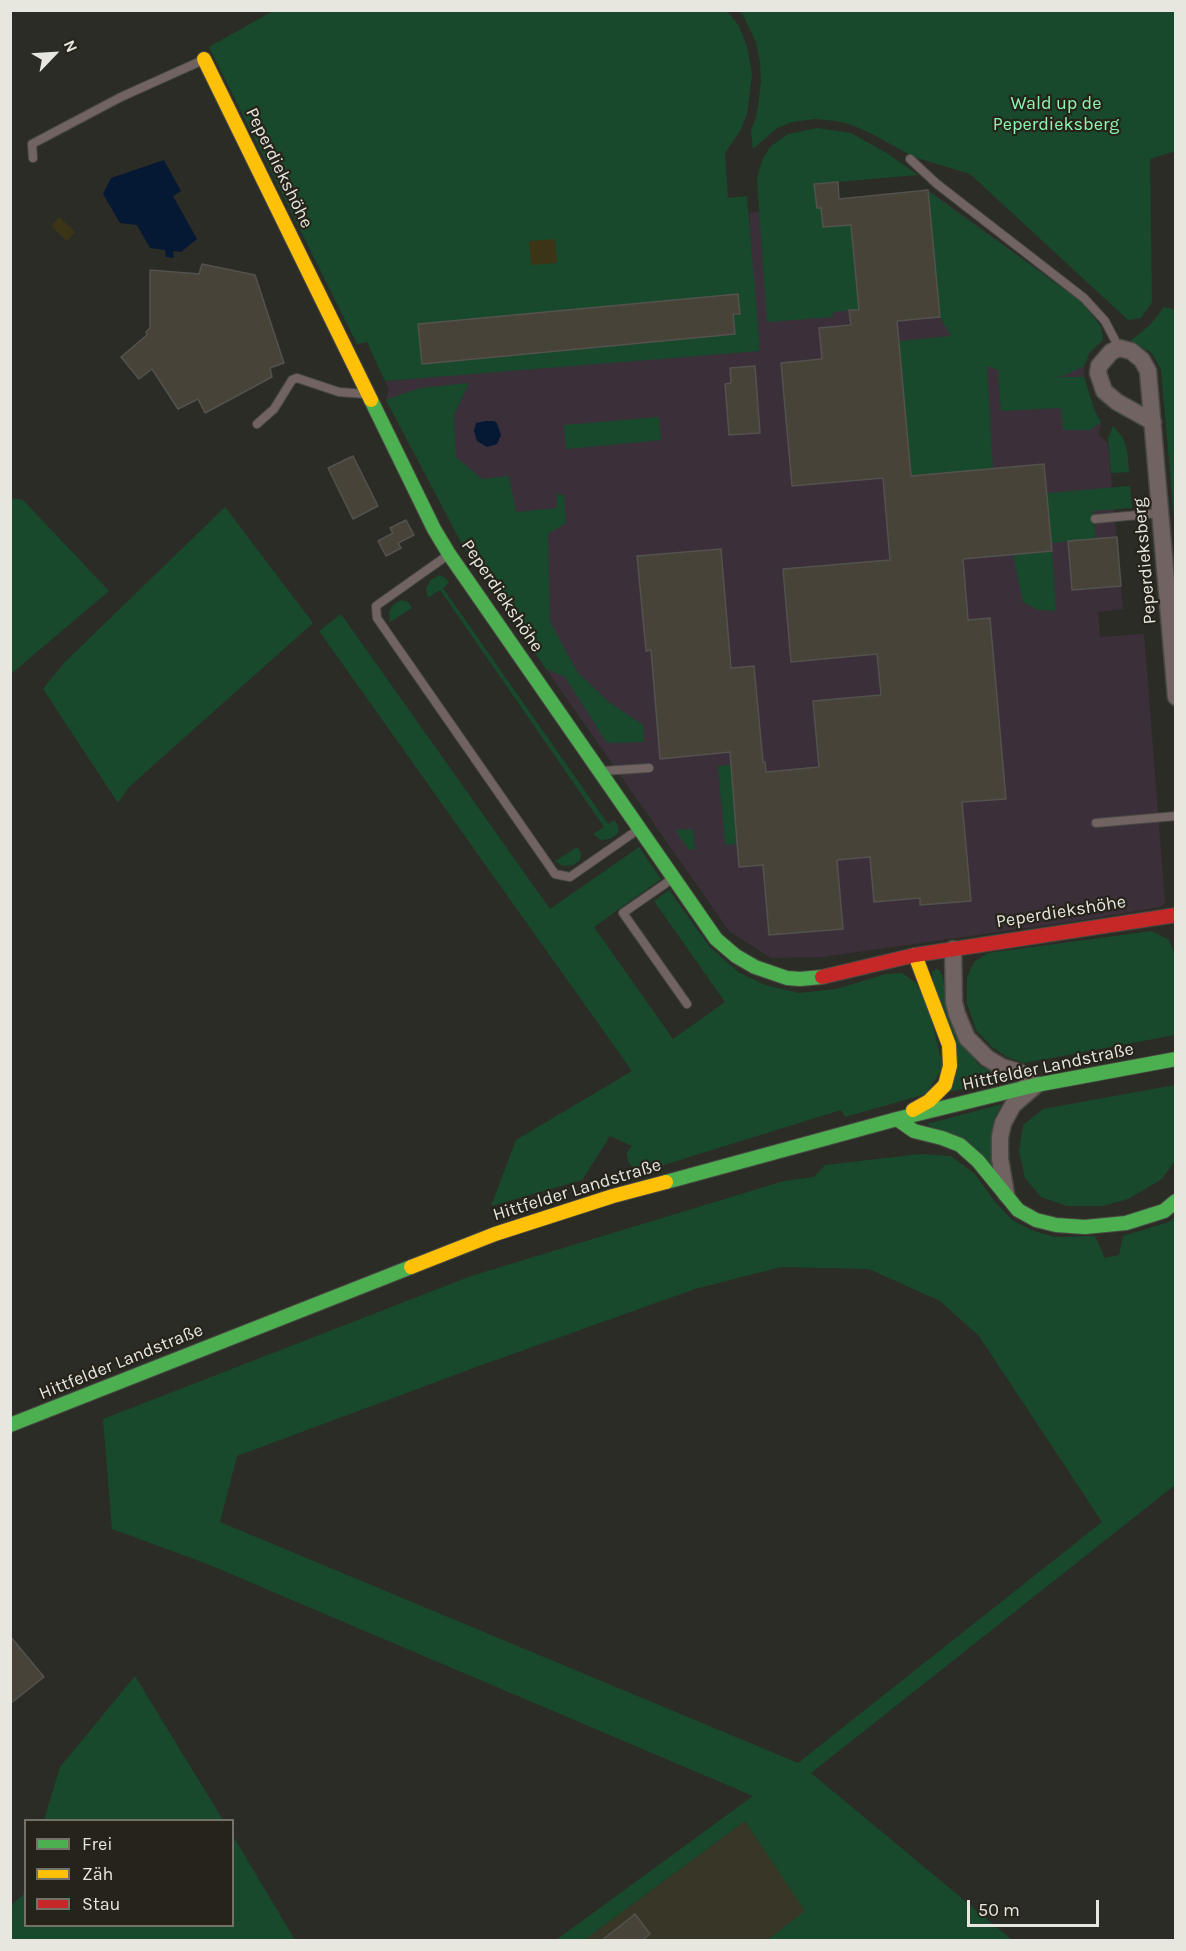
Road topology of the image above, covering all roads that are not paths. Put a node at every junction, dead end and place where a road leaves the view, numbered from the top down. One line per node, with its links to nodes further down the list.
1 (208, 58): 2 (lane); 5 (street, Peperdiekshöhe)
2 (33, 159)
3 (910, 159): 4 (lane)
4 (1119, 348): 6 (street, Peperdieksberg); 6 (street)
5 (368, 394): 7 (lane); 10 (street, Peperdiekshöhe)
6 (1152, 422): 8 (street, Peperdieksberg)
7 (257, 424)
8 (1160, 513): 9 (lane); 11 (street, Peperdieksberg)
9 (1095, 519)
10 (448, 554): 13 (street, Peperdiekshöhe); 16 (lane)
11 (1176, 697)
12 (649, 768): 13 (lane)
13 (598, 772): 16 (street, Peperdiekshöhe)
14 (1176, 816): 15 (lane)
15 (1096, 823)
16 (639, 829): 17 (street, Peperdiekshöhe)
17 (673, 878): 20 (street, Peperdiekshöhe); 21 (lane)
18 (1176, 915): 19 (street, Peperdiekshöhe)
19 (953, 949): 20 (street, Peperdiekshöhe); 23 (street)
20 (915, 955): 24 (street)
21 (687, 1004)
22 (1176, 1059): 23 (street, Hittfelder Landstraße)
23 (1036, 1085): 24 (street, Hittfelder Landstraße); 25 (street)
24 (897, 1119): 25 (street); 27 (street, Hittfelder Landstraße)
25 (1006, 1194): 26 (street)
26 (1176, 1201)
27 (10, 1425)

